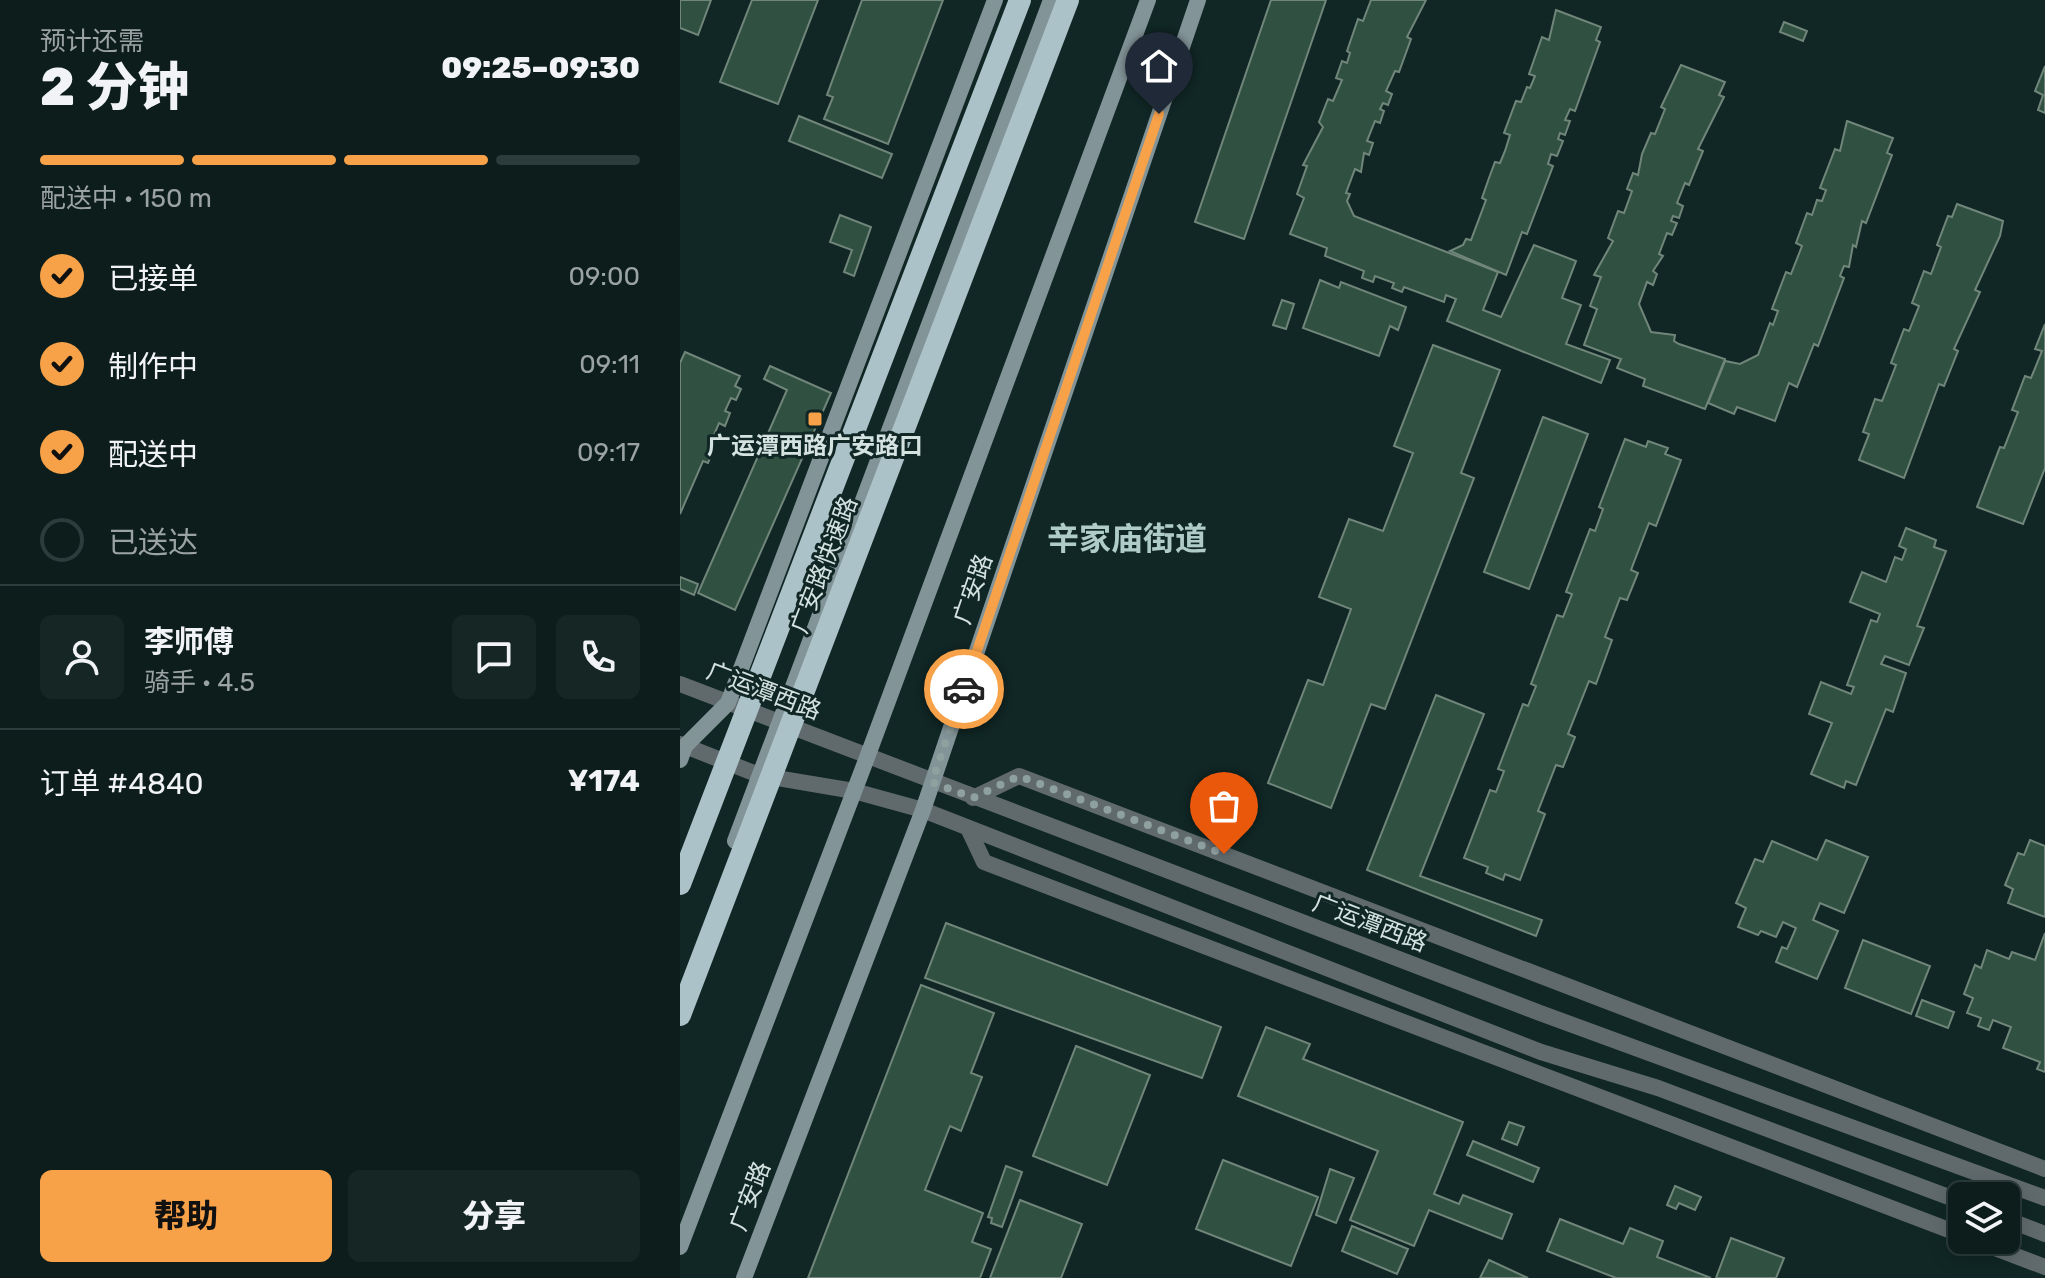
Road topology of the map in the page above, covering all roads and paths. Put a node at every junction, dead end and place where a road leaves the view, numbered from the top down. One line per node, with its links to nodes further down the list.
1 (995, 0): 8 (main road)
2 (1020, 0): 18 (highway, 广安路快速路, bridge)
3 (1051, 0): 9 (main road)
4 (1068, 0): 20 (highway, 广安路快速路, bridge)
5 (1148, 0): 11 (main road)
6 (1198, 0): 13 (main road, 广安路)
7 (680, 684): 8 (street, 广运潭西路)
8 (728, 703): 9 (street, 广运潭西路); 10 (main road)
9 (778, 723): 11 (street, 广运潭西路); 12 (main road)
10 (682, 750): 12 (street)
11 (868, 755): 13 (street, 广运潭西路); 14 (main road)
12 (759, 775): 14 (street); 19 (main road)
13 (932, 782): 15 (street, 广运潭西路); 16 (main road, 广安路)
14 (854, 791): 16 (street); 27 (main road)
15 (973, 798): 21 (street); 23 (street, 广运潭西路)
16 (923, 810): 17 (street); 30 (main road, 广安路)
17 (968, 828): 22 (street); 25 (street)
18 (680, 884)
19 (680, 992)
20 (680, 1015)
21 (2045, 1169)
22 (1948, 1197)
23 (2045, 1198)
24 (2020, 1224): 26 (street)
25 (1948, 1230)
26 (2045, 1234)
27 (680, 1247)
28 (2011, 1254): 29 (street)
29 (2045, 1267)
30 (744, 1278)

